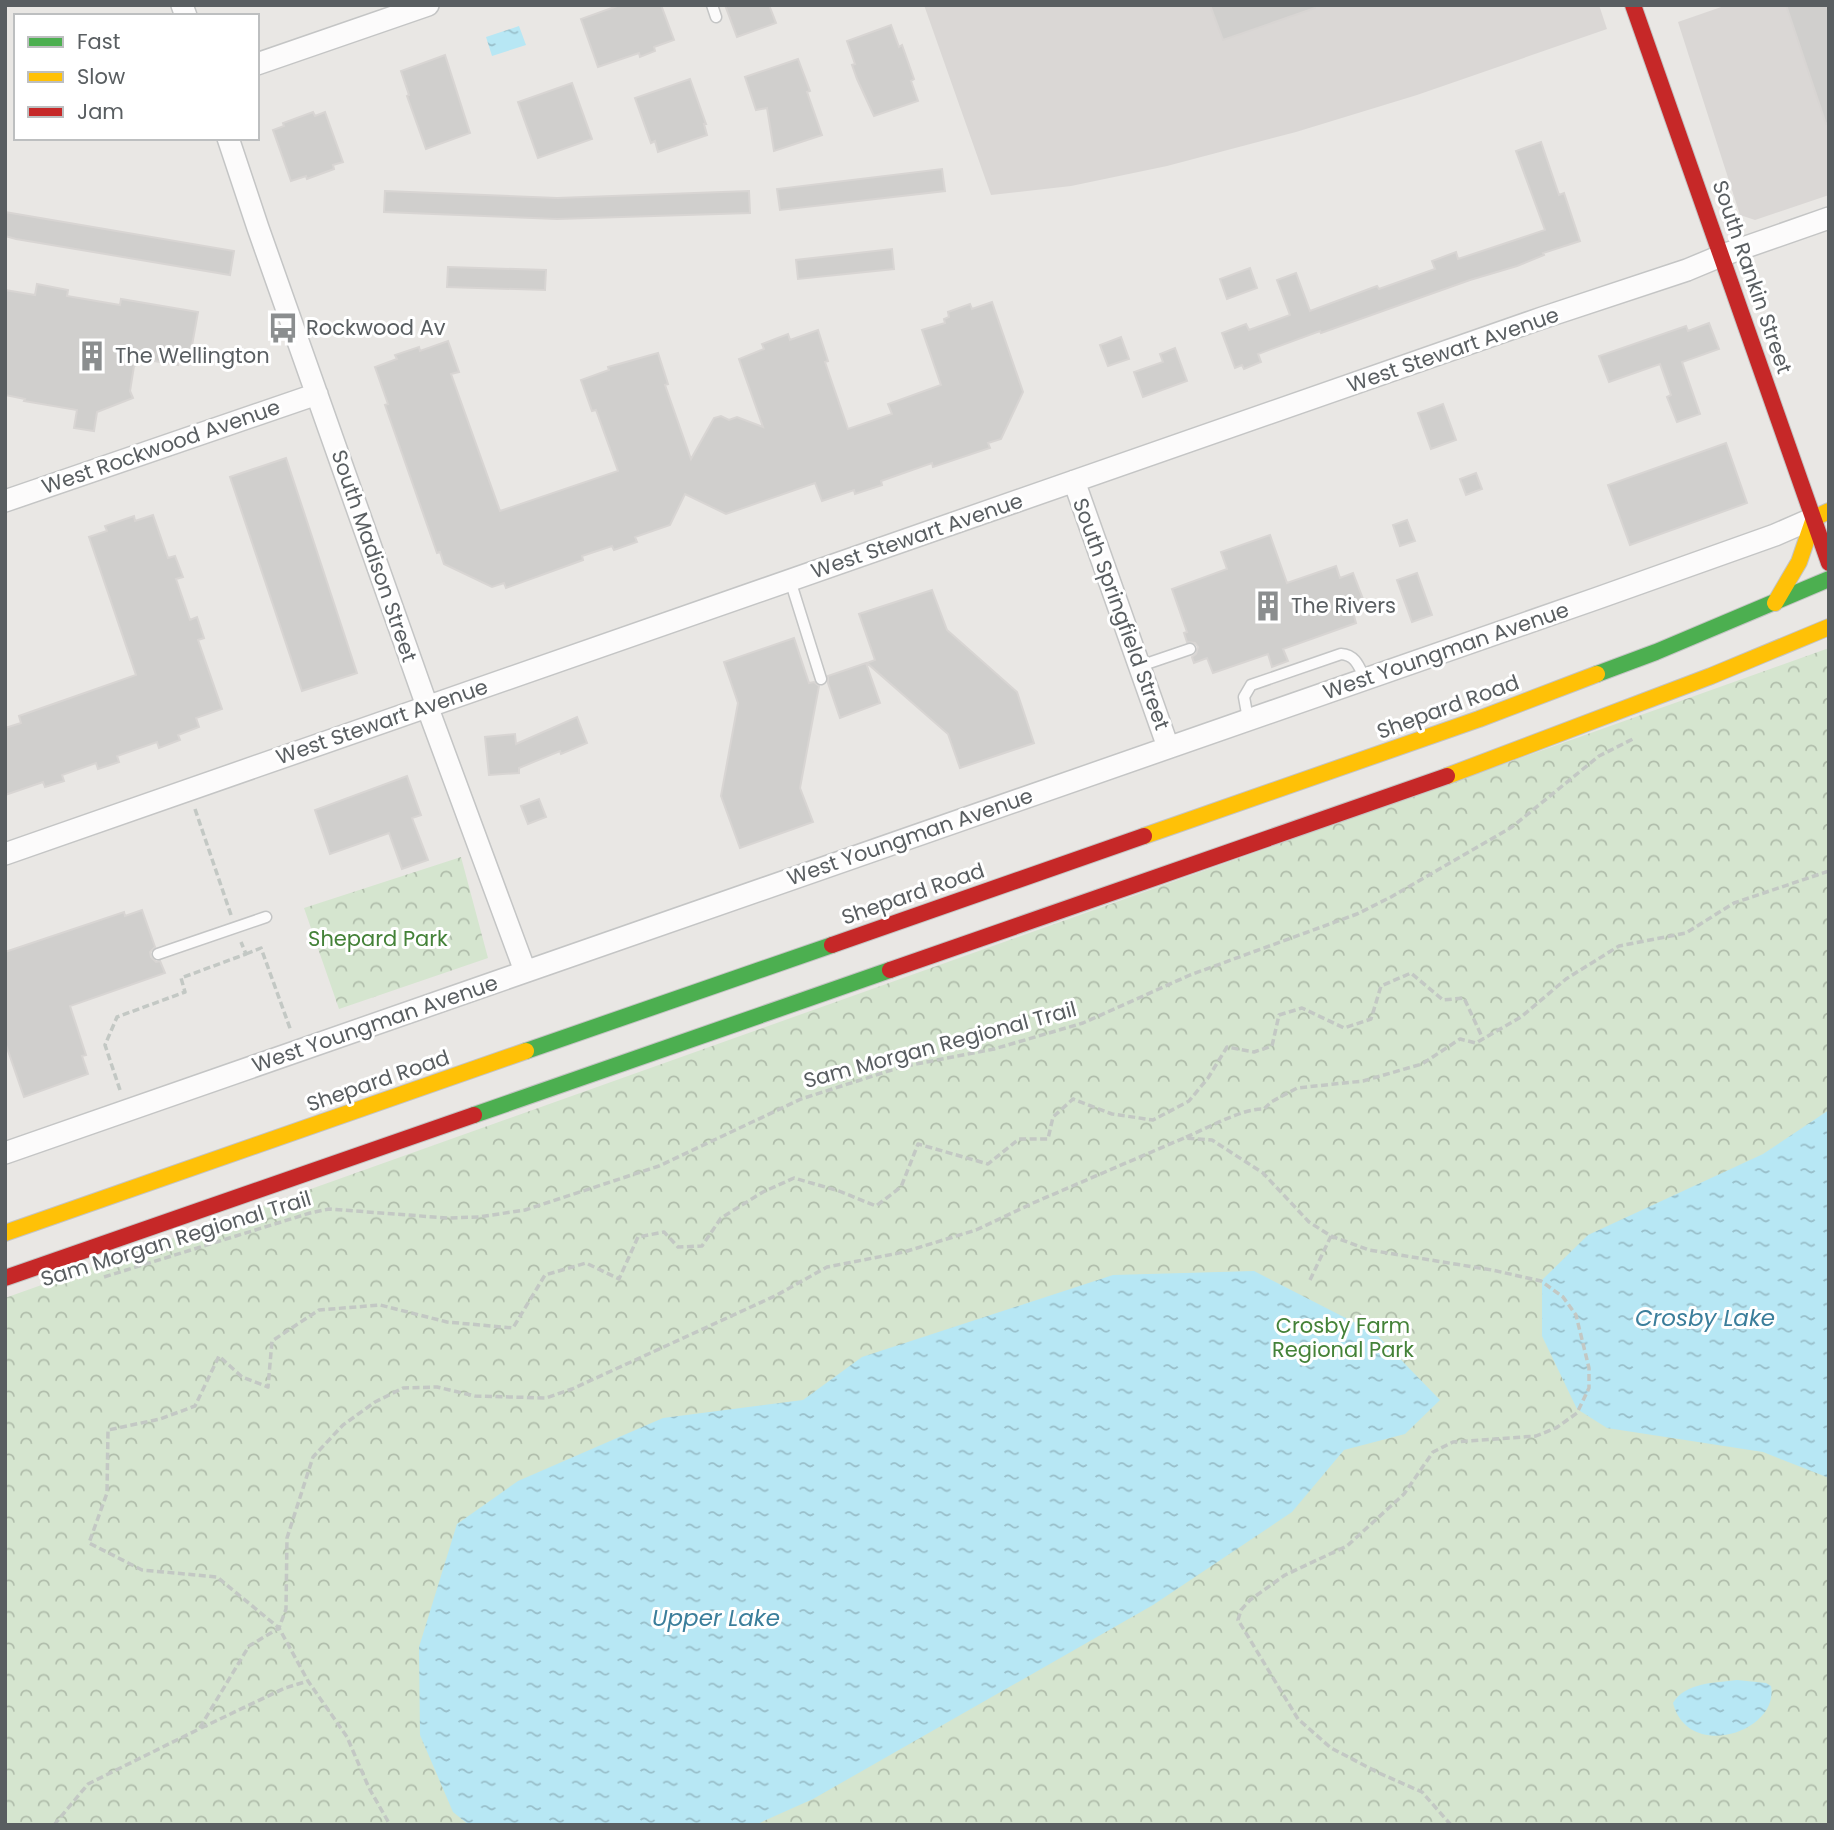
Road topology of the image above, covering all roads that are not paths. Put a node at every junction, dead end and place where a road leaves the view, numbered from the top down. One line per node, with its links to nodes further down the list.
1 (428, 5): 5 (street)
2 (712, 5): 4 (lane)
3 (1633, 5): 8 (main road, South Rankin Street)
4 (716, 17)
5 (259, 63)
6 (229, 140): 9 (street, South Madison Street)
7 (1829, 218): 8 (street, West Stewart Avenue)
8 (1723, 255): 10 (street, West Stewart Avenue); 12 (main road, South Rankin Street)
9 (317, 394): 11 (street, West Rockwood Avenue); 24 (street, South Madison Street)
10 (1074, 481): 15 (street, West Stewart Avenue); 20 (street, South Springfield Street)
11 (5, 501)
12 (1821, 514): 13 (main road, South Rankin Street); 16 (main road); 23 (street, West Youngman Avenue)
13 (1829, 562)
14 (1829, 579): 16 (main road, Shepard Road)
15 (790, 580): 22 (lane); 24 (street, West Stewart Avenue)
16 (1774, 603): 32 (main road, Shepard Road)
17 (1812, 617): 21 (main road)
18 (1829, 627): 21 (main road)
19 (1190, 649): 20 (lane)
20 (1140, 666): 26 (street, South Springfield Street)
21 (1712, 676): 33 (main road)
22 (821, 679)
23 (1365, 679): 25 (street, West Youngman Avenue); 25 (lane)
24 (427, 706): 27 (street, West Stewart Avenue); 30 (street, South Madison Street)
25 (1248, 719): 26 (street, West Youngman Avenue)
26 (1168, 747): 30 (street, West Youngman Avenue)
27 (5, 854)
28 (266, 918): 29 (lane)
29 (158, 954)
30 (525, 971): 31 (street, West Youngman Avenue)
31 (5, 1153)
32 (5, 1233)
33 (5, 1276)

